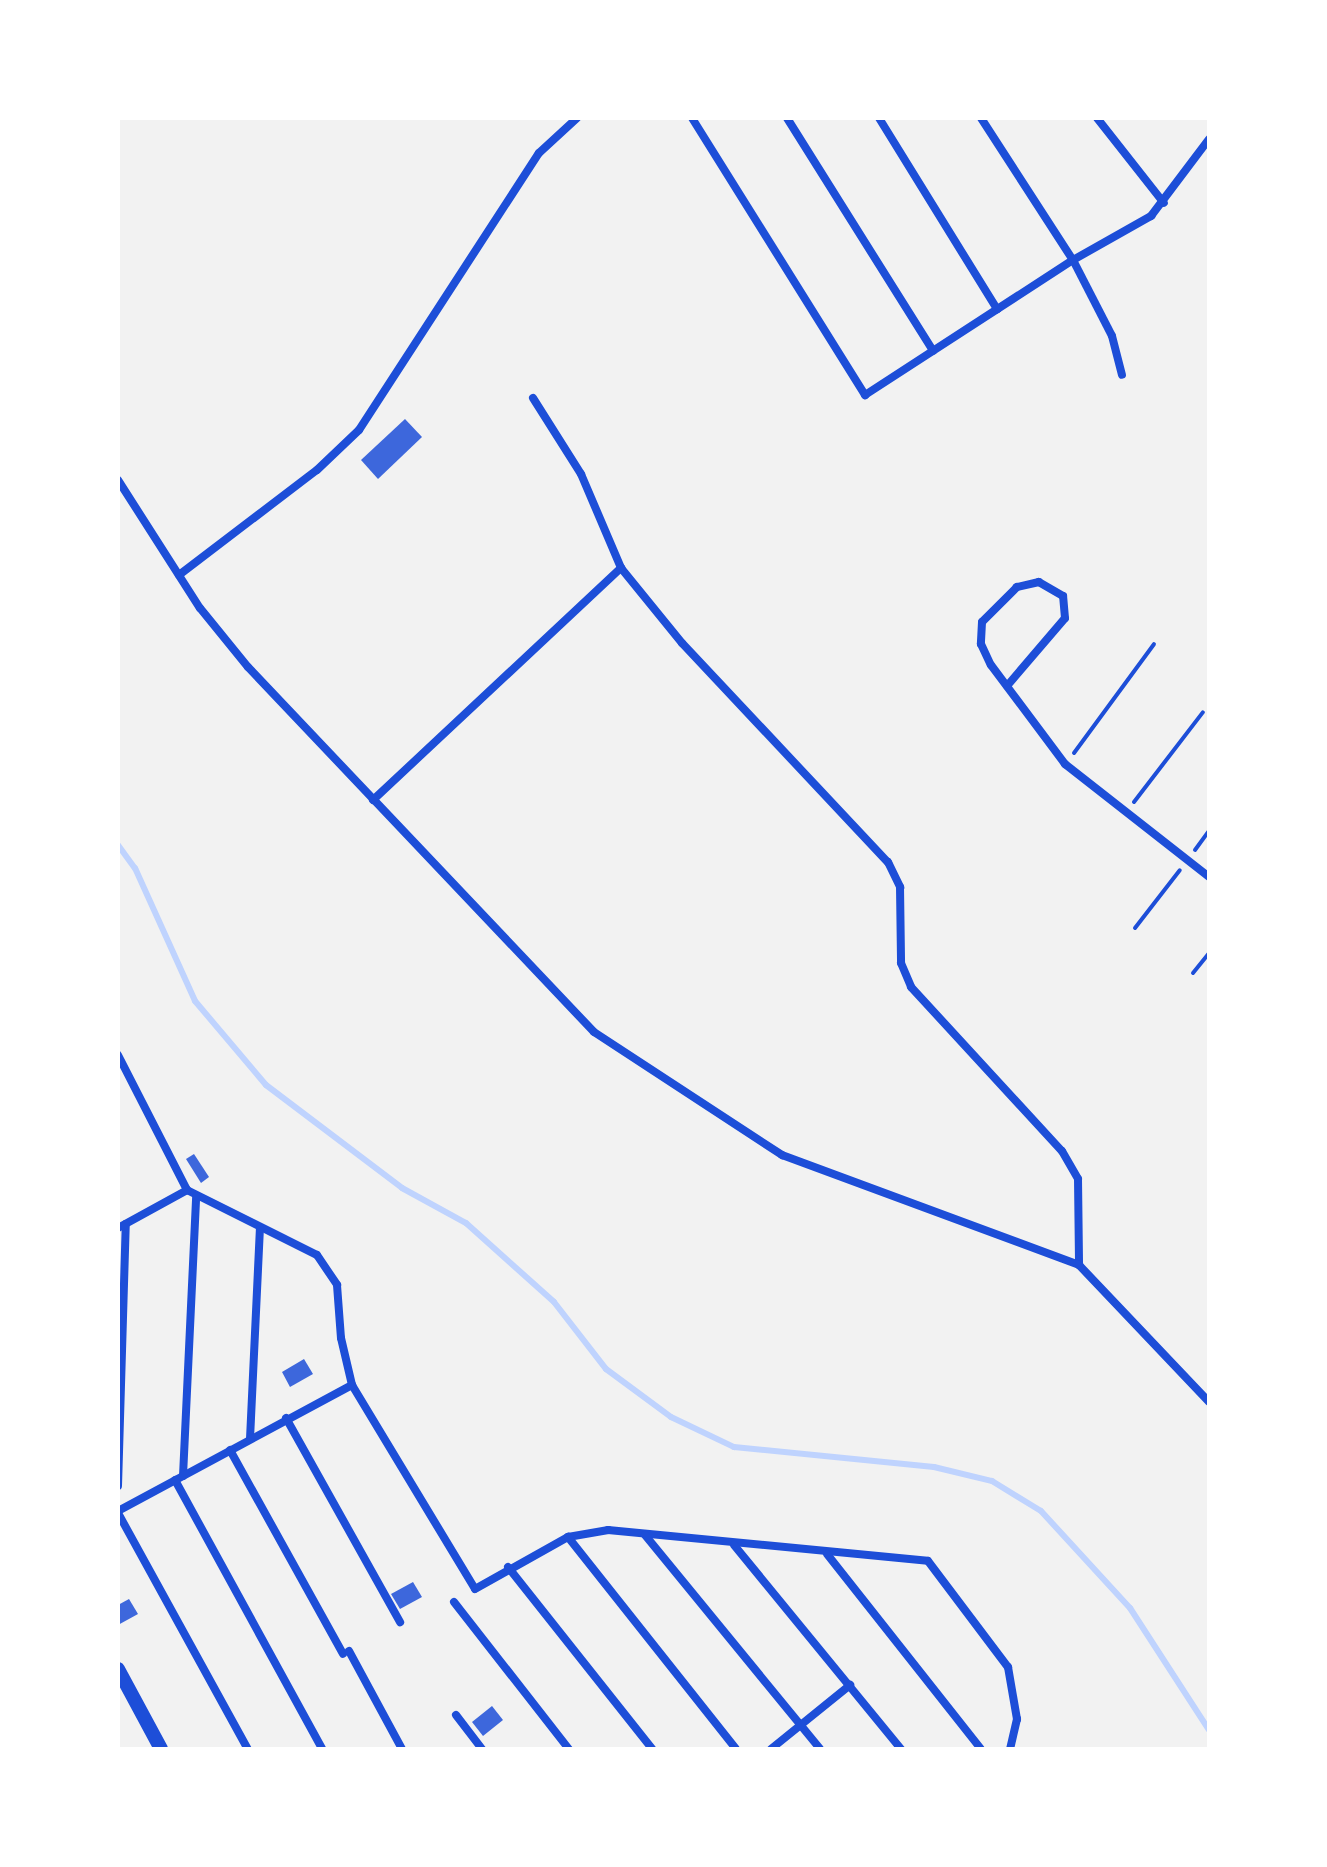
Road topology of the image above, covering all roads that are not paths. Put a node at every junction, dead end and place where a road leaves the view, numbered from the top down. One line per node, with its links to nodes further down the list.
1 (577, 118): 16 (street)
2 (692, 118): 11 (street)
3 (787, 118): 11 (street)
4 (879, 118): 10 (street)
5 (981, 118): 9 (street)
6 (1097, 118): 8 (street)
7 (1209, 139): 8 (street)
8 (1164, 203): 9 (street)
9 (1073, 260): 10 (street); 12 (street)
10 (997, 309): 11 (street)
11 (933, 351)
12 (1122, 375)
13 (533, 398): 15 (street)
14 (118, 480): 16 (street)
15 (621, 568): 18 (street); 25 (street)
16 (179, 575): 18 (street)
17 (1007, 686): 17 (street); 19 (street)
18 (373, 800): 25 (street)
19 (1209, 877)
20 (118, 1055): 21 (street)
21 (187, 1190): 22 (street); 23 (street)
22 (196, 1196): 24 (street); 31 (street)
23 (122, 1226): 32 (street)
24 (260, 1228): 26 (street); 29 (street)
25 (1079, 1265): 27 (street)
26 (352, 1385): 28 (street); 38 (street)
27 (1209, 1402)
28 (286, 1418): 29 (street); 40 (street)
29 (250, 1439): 30 (street)
30 (230, 1450): 31 (street); 49 (street)
31 (179, 1478): 33 (street); 48 (street)
32 (118, 1486)
33 (118, 1512): 47 (street)
34 (645, 1535): 35 (street); 36 (street); 44 (street)
35 (568, 1537): 38 (street); 53 (street)
36 (734, 1545): 37 (street); 42 (street)
37 (827, 1554): 45 (street); 57 (street)
38 (508, 1567): 52 (street)
39 (454, 1602): 51 (street)
40 (400, 1622)
41 (118, 1669): 46 (street)
42 (850, 1685): 44 (street); 56 (street)
43 (456, 1715): 50 (street)
44 (801, 1725): 54 (street); 55 (street)
45 (1009, 1748)
46 (161, 1749)
47 (248, 1749)
48 (322, 1749)
49 (402, 1749)
50 (482, 1749)
51 (569, 1749)
52 (652, 1749)
53 (736, 1749)
54 (771, 1749)
55 (820, 1749)
56 (901, 1749)
57 (981, 1749)

